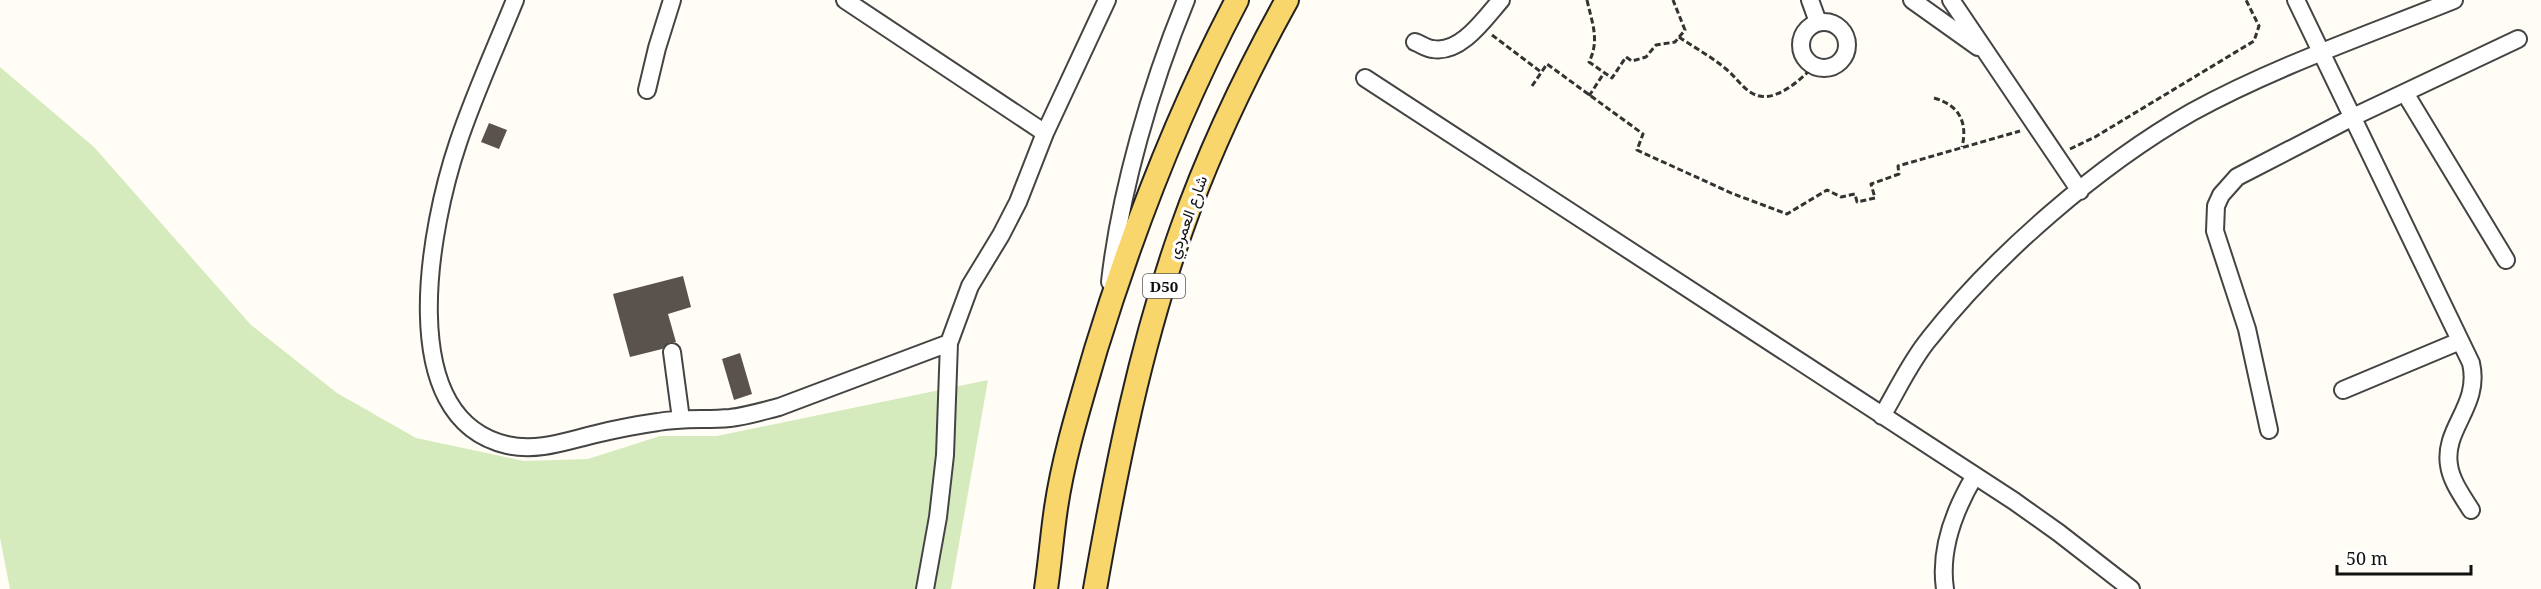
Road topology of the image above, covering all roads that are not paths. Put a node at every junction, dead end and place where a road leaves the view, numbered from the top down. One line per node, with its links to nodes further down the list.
1 (515, 0): 32 (street)
2 (672, 0): 20 (street)
3 (845, 0): 23 (street)
4 (1107, 0): 23 (street)
5 (1186, 0): 26 (street)
6 (1237, 0): 26 (main road, D50)
7 (1287, 0): 38 (main road, شارع العمردي / D50)
8 (1501, 0): 16 (street)
9 (1810, 0): 14 (street)
10 (1912, 0): 17 (street)
11 (1951, 0): 17 (street)
12 (2296, 0): 18 (street)
13 (2452, 0): 18 (street)
14 (1818, 22): 14 (street)
15 (2518, 39): 21 (street)
16 (1415, 42)
17 (1986, 52): 24 (street)
18 (2322, 53): 22 (street); 24 (street)
19 (1365, 78): 31 (street)
20 (647, 90)
21 (2405, 93): 22 (street); 25 (street)
22 (2353, 117): 27 (street); 33 (street)
23 (1045, 133): 28 (street)
24 (2080, 191): 31 (street)
25 (2506, 260)
26 (1107, 314): 37 (main road, D50)
27 (2460, 341): 30 (street); 35 (street)
28 (949, 343): 32 (street); 36 (street)
29 (672, 352): 32 (street)
30 (2343, 390)
31 (1881, 416): 34 (street)
32 (681, 419)
33 (2269, 430)
34 (1974, 477): 39 (street); 40 (street)
35 (2471, 510)
36 (925, 589)
37 (1046, 589)
38 (1095, 589)
39 (1945, 589)
40 (2131, 589)

